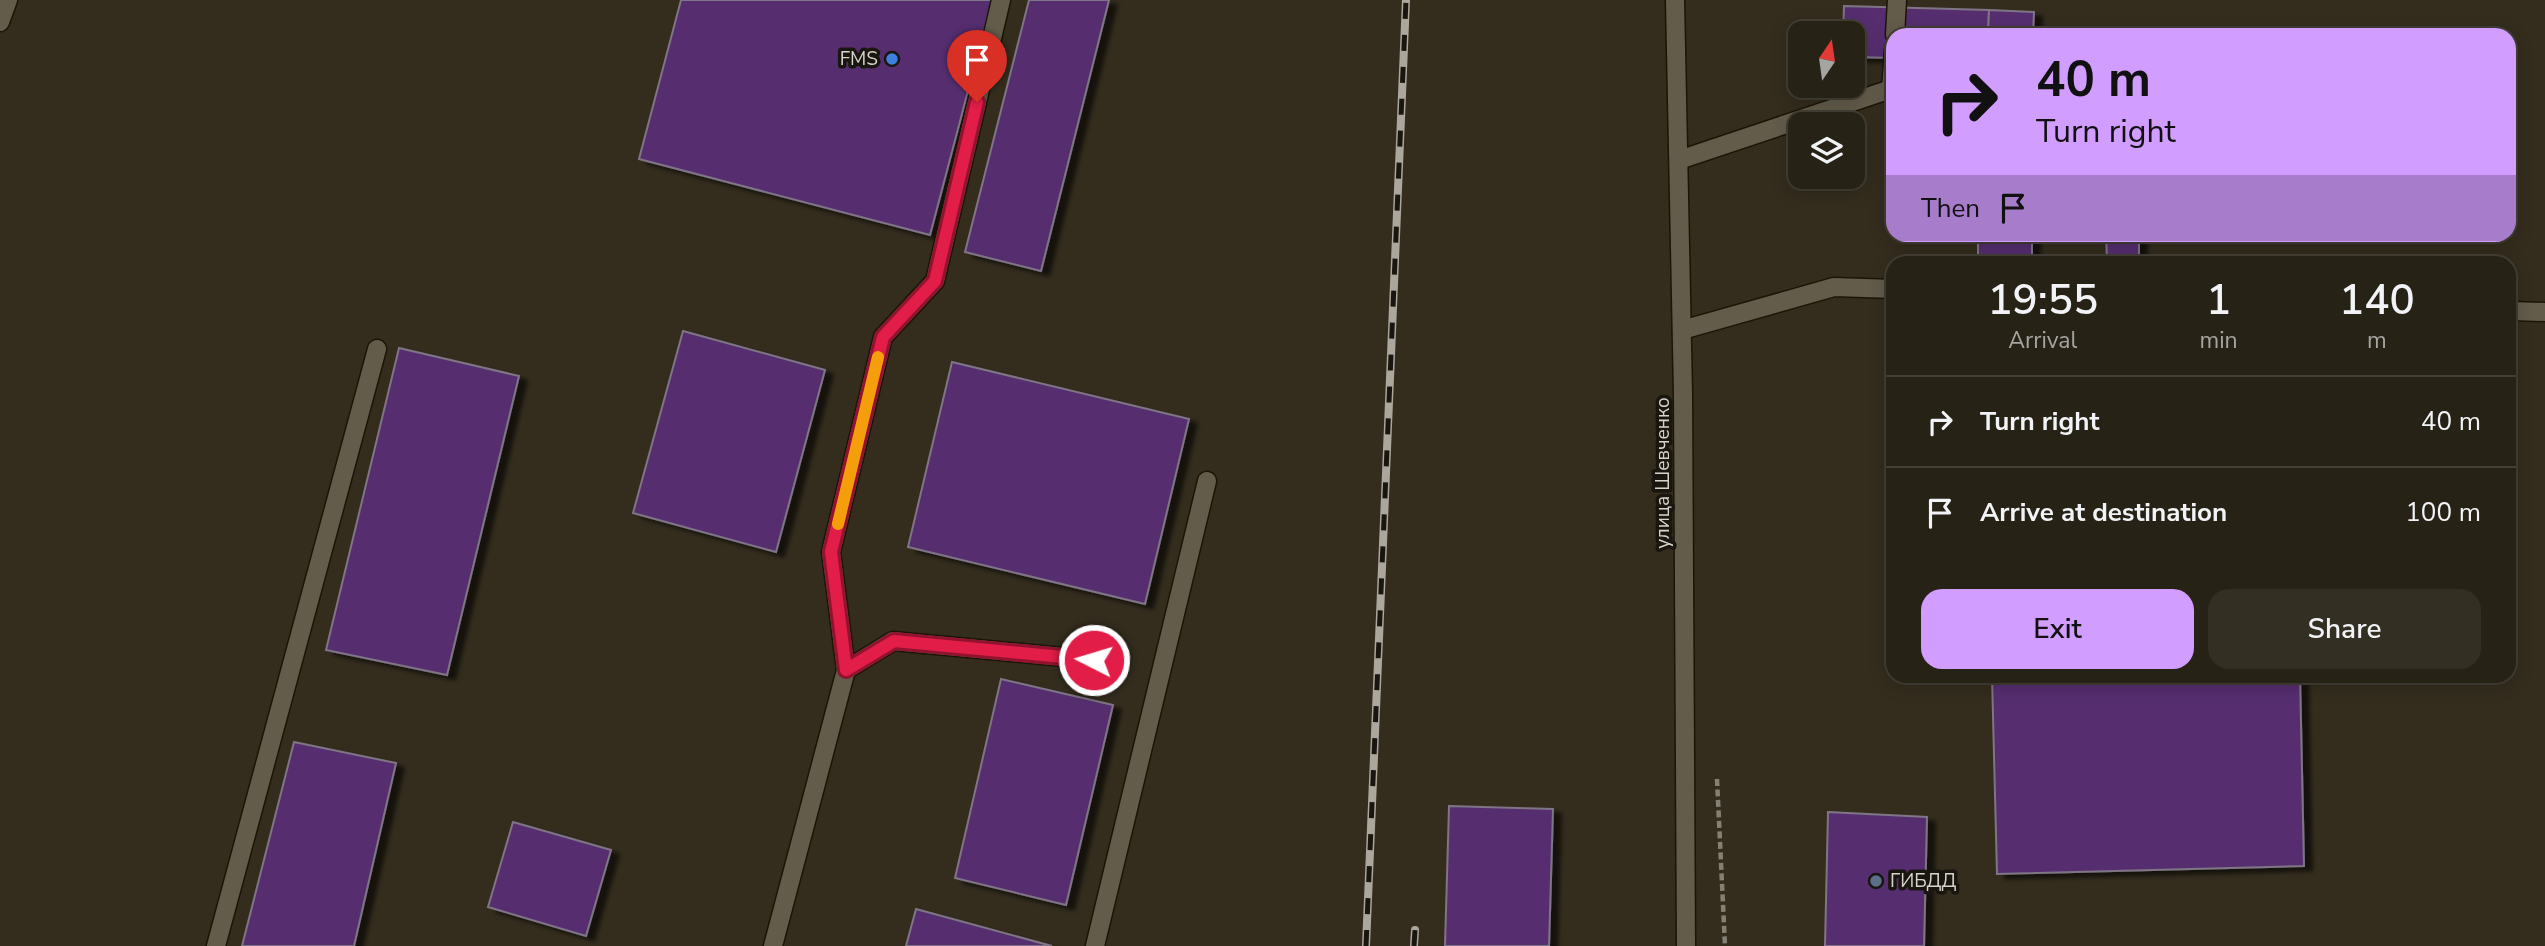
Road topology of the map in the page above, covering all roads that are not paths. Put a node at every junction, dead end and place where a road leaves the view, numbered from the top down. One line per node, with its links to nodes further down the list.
1 (8, 0): 5 (street)
2 (1001, 0): 16 (street)
3 (1675, 0): 8 (street, улица Шевченко)
4 (1897, 0): 6 (street)
5 (0, 22)
6 (1895, 28)
7 (1886, 91): 8 (street)
8 (1679, 160): 12 (street, улица Шевченко)
9 (1886, 289): 12 (street)
10 (2516, 311): 11 (street)
11 (2545, 312)
12 (1682, 330): 20 (street, улица Шевченко)
13 (377, 349): 17 (street)
14 (1208, 481): 19 (street)
15 (1094, 660): 16 (street)
16 (846, 670): 18 (street)
17 (216, 946)
18 (773, 946)
19 (1095, 946)
20 (1686, 946)

